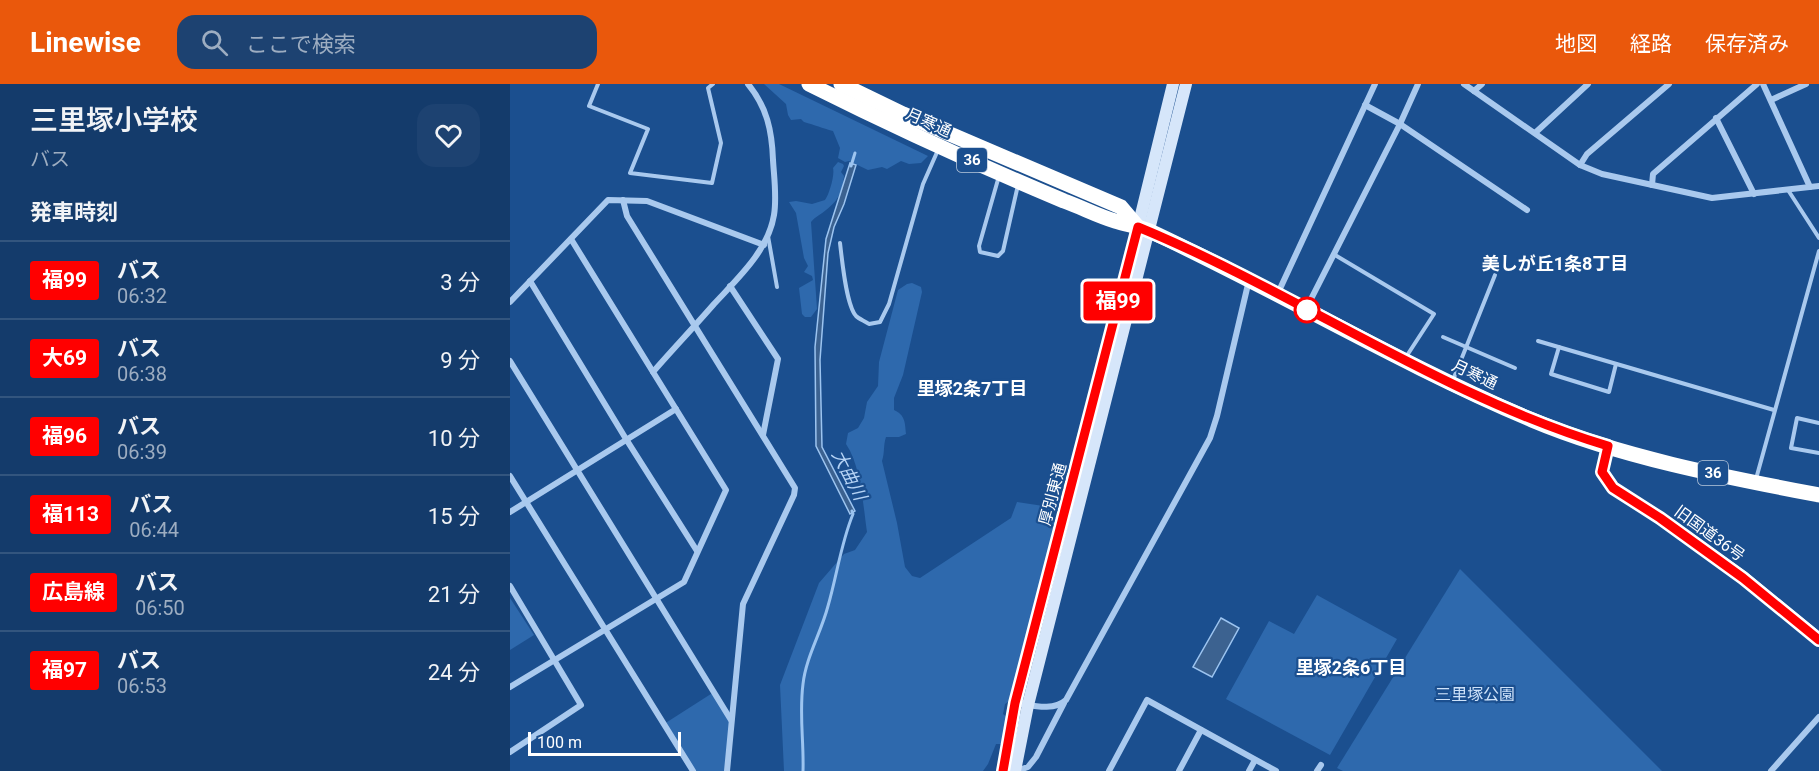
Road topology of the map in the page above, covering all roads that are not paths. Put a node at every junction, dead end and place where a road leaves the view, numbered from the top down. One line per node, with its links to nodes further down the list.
1 (598, 84): 2 (lane)
2 (713, 84)
3 (748, 84): 35 (street)
4 (809, 84): 23 (highway, 月寒通 / 36)
5 (841, 84): 34 (highway, 月寒通 / 36)
6 (1173, 84): 34 (street)
7 (1186, 84): 34 (street)
8 (1375, 84): 19 (street)
9 (1418, 84): 21 (street)
10 (1464, 84): 17 (street)
11 (1482, 84): 17 (street)
12 (1588, 84): 22 (street)
13 (1669, 84): 24 (street)
14 (1756, 84): 20 (street)
15 (1763, 84): 18 (street)
16 (1806, 84): 18 (street)
17 (1474, 91): 22 (street)
18 (1771, 100): 29 (street)
19 (1365, 105): 21 (street); 47 (street)
20 (1716, 118): 27 (street); 31 (street)
21 (1400, 124): 33 (street); 41 (street)
22 (1535, 133): 24 (street)
23 (940, 146): 25 (highway, 月寒通 / 36); 38 (lane)
24 (1580, 165): 27 (street)
25 (1000, 173): 26 (highway, 月寒通 / 36); 26 (lane)
26 (1019, 182): 34 (highway, 月寒通 / 36)
27 (1652, 185): 31 (street)
28 (1819, 186): 29 (street)
29 (1810, 187): 30 (street)
30 (1788, 190): 31 (street); 37 (lane)
31 (1754, 194)
32 (622, 200): 36 (street); 39 (street); 50 (street)
33 (1527, 210)
34 (1144, 229): 43 (highway, 月寒通 / 36); 81 (street, 厚別東通); 83 (street, 厚別東通)
35 (768, 235): 39 (street); 46 (lane)
36 (571, 238): 44 (street); 59 (street)
37 (1819, 238)
38 (840, 243)
39 (764, 245): 45 (street)
40 (1819, 251): 62 (lane)
41 (1335, 255): 49 (street); 55 (lane)
42 (1495, 275): 53 (lane)
43 (1249, 279): 47 (highway, 月寒通 / 36); 82 (street)
44 (530, 281): 48 (street); 65 (street)
45 (730, 286): 50 (street); 64 (street)
46 (777, 286)
47 (1277, 294): 49 (highway, 月寒通 / 36)
48 (510, 302)
49 (1306, 309): 55 (highway, 月寒通 / 36)
50 (695, 326): 59 (street); 64 (street)
51 (1443, 337): 53 (lane)
52 (1538, 341): 54 (lane)
53 (1466, 347): 58 (lane); 60 (lane)
54 (1559, 347): 57 (lane); 57 (lane)
55 (1405, 360): 60 (highway, 月寒通 / 36)
56 (510, 361): 68 (street)
57 (1616, 364): 62 (lane)
58 (1515, 368)
59 (653, 372): 61 (street)
60 (1451, 383): 66 (highway, 月寒通 / 36)
61 (676, 409): 65 (street); 74 (street)
62 (1774, 410): 70 (lane)
63 (1819, 423): 67 (lane)
64 (763, 436): 85 (street)
65 (626, 439): 68 (street); 74 (street)
66 (1608, 446): 70 (highway, 月寒通 / 36); 78 (street, 旧国道36号)
67 (1819, 453)
68 (577, 471): 72 (street); 76 (street)
69 (510, 476): 72 (street)
70 (1755, 483): 71 (highway, 月寒通 / 36)
71 (1819, 495)
72 (526, 502): 73 (street); 77 (street)
73 (510, 512)
74 (697, 551): 76 (street)
75 (510, 586): 79 (street)
76 (658, 599): 77 (street); 85 (street)
77 (605, 630): 79 (street); 89 (street)
78 (1819, 639)
79 (555, 661): 80 (street); 87 (street)
80 (510, 687)
81 (1015, 703): 83 (street); 91 (street, 厚別東通)
82 (1064, 703): 83 (street); 92 (street)
83 (1028, 705): 92 (street, 厚別東通)
84 (1819, 717): 97 (street)
85 (731, 720): 90 (street)
86 (1201, 730): 88 (street); 93 (street); 94 (street)
87 (510, 752)
88 (1255, 760): 95 (street); 96 (street)
89 (693, 771)
90 (727, 771)
91 (1003, 771)
92 (1016, 771)
93 (1109, 771)
94 (1179, 771)
95 (1249, 771)
96 (1276, 771)
97 (1772, 771)

